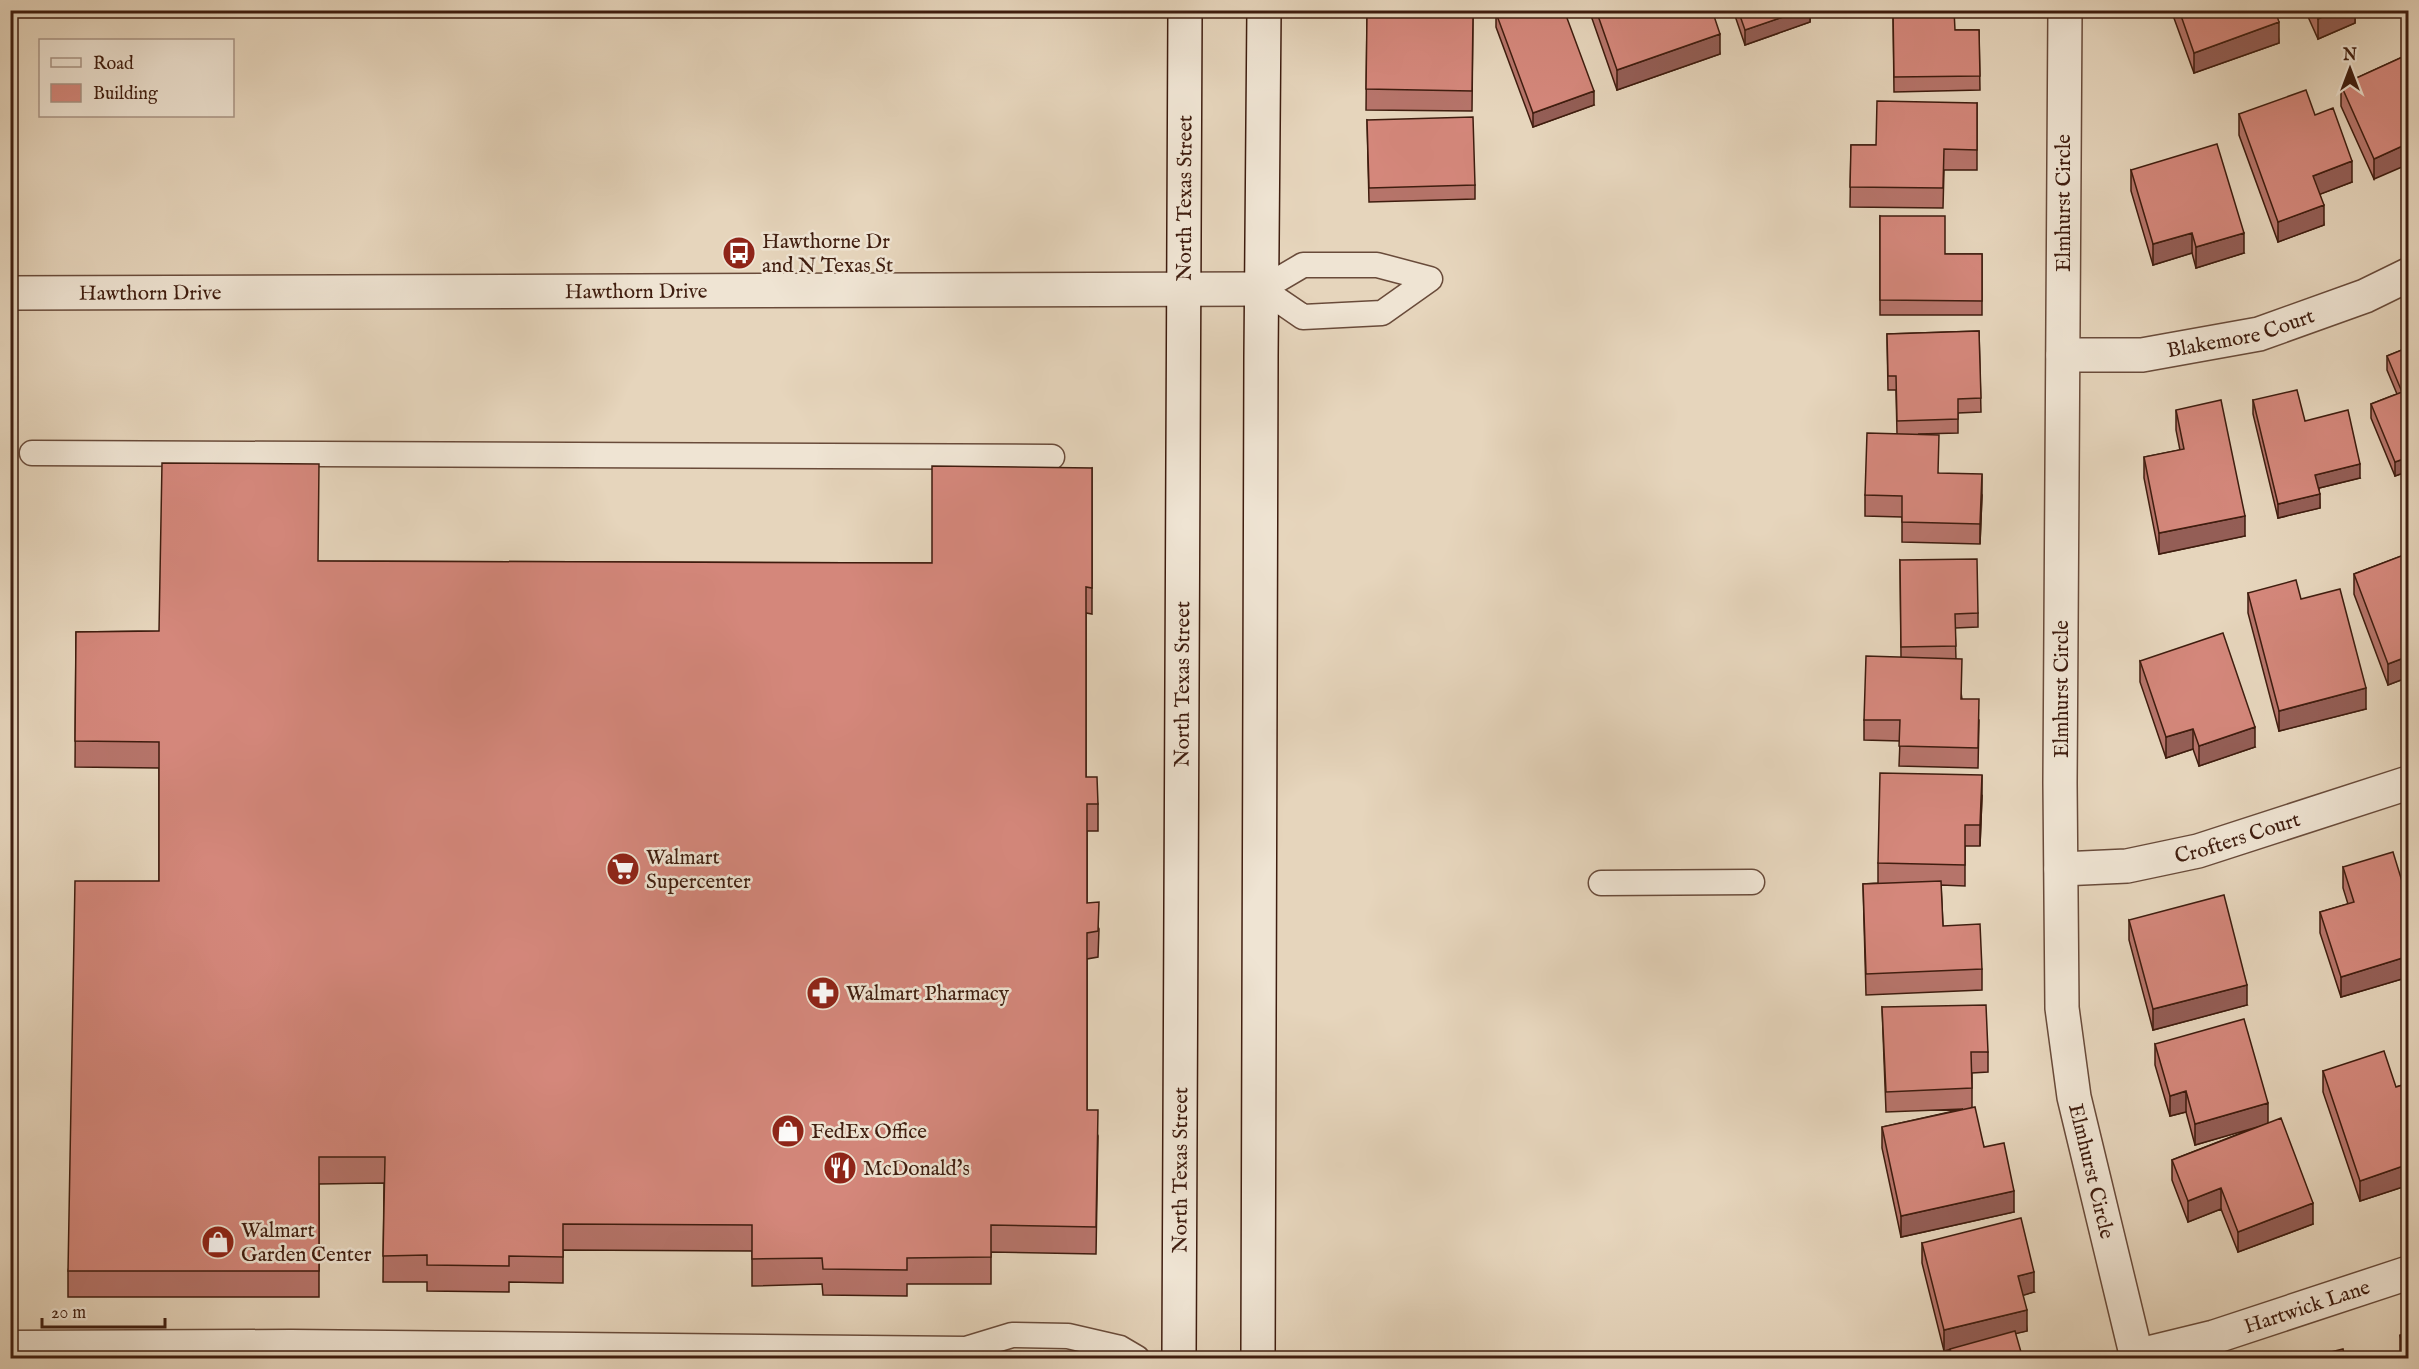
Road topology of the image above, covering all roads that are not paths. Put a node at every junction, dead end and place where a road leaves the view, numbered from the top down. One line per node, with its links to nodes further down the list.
1 (1185, 10): 5 (street, North Texas Street)
2 (1264, 10): 6 (street)
3 (2065, 10): 8 (street, Elmhurst Circle)
4 (2409, 275): 8 (street, Blakemore Court)
5 (1183, 289): 6 (street, Hawthorn Drive); 7 (street, Hawthorn Drive); 20 (street, North Texas Street)
6 (1262, 289): 6 (lane); 21 (street)
7 (10, 293)
8 (2063, 355): 12 (street, Elmhurst Circle)
9 (32, 453): 10 (lane)
10 (1052, 457)
11 (2409, 783): 12 (street, Crofters Court)
12 (2061, 869): 18 (street, Elmhurst Circle)
13 (1752, 882): 14 (lane)
14 (1601, 883)
15 (2409, 1273): 18 (street, Hartwick Lane)
16 (10, 1343): 17 (lane)
17 (975, 1354): 19 (lane)
18 (2137, 1357)
19 (1137, 1359)
20 (1179, 1359)
21 (1258, 1359)

